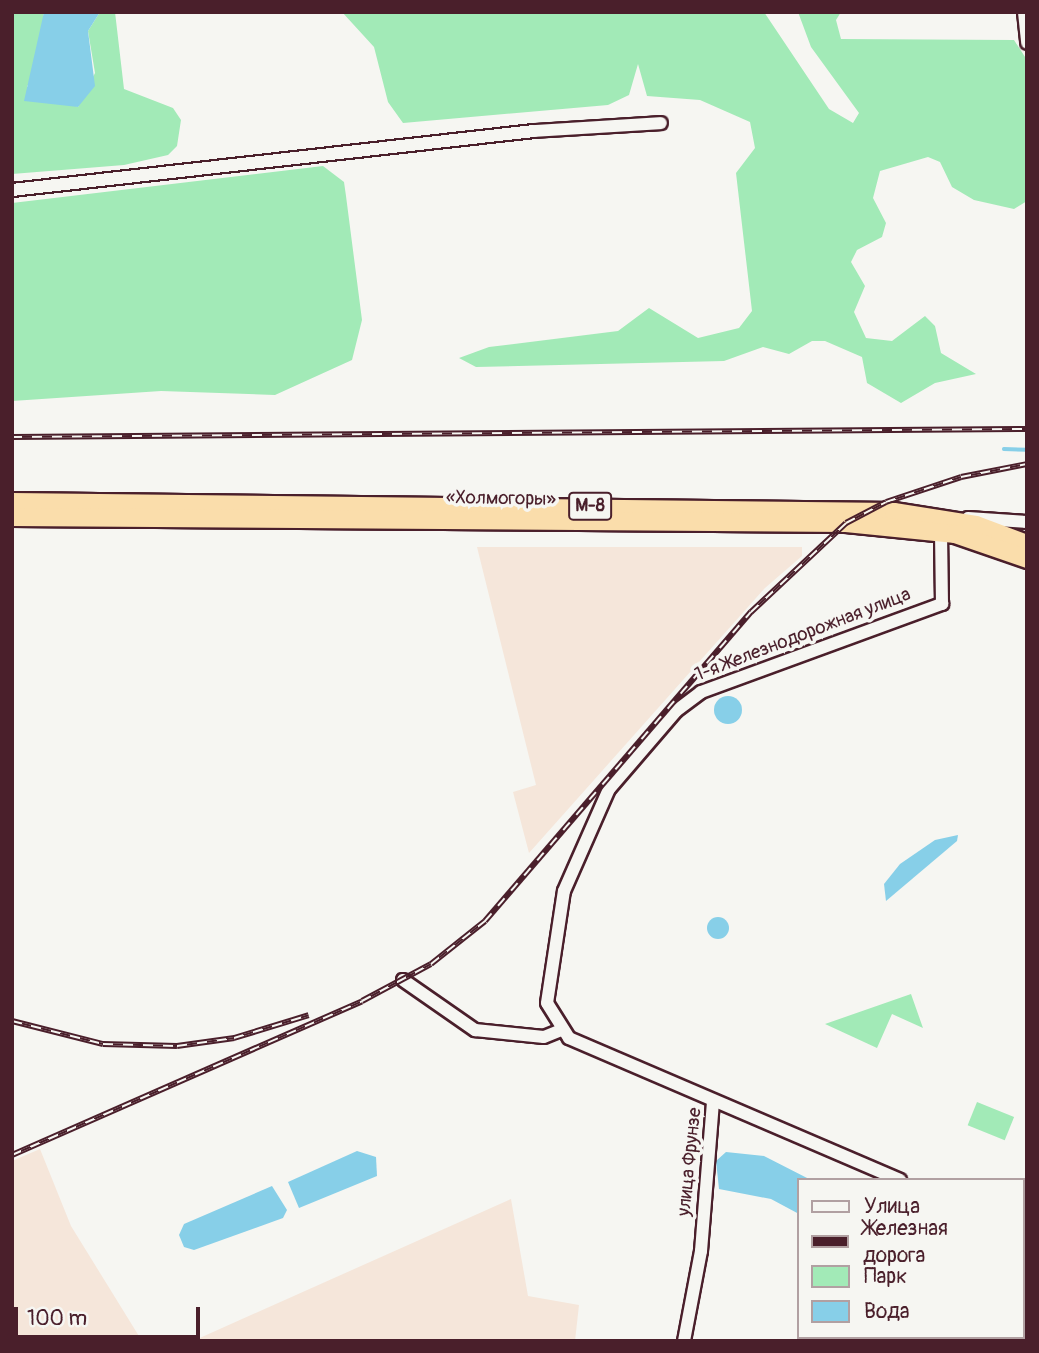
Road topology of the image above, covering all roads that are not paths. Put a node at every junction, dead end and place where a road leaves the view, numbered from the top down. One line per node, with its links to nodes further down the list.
1 (1024, 12): 2 (street)
2 (1027, 43)
3 (661, 123): 4 (street)
4 (12, 190)
5 (12, 502): 8 (highway, «Холмогоры» / М-8)
6 (12, 517): 8 (highway, «Холмогоры» / М-8)
7 (1027, 522): 8 (street)
8 (942, 525): 9 (highway, «Холмогоры» / М-8); 10 (highway, «Холмогоры» / М-8); 12 (street, 1-я Железнодорожная улица)
9 (1027, 544)
10 (1027, 559)
11 (403, 980): 12 (street)
12 (559, 1031): 13 (street)
13 (713, 1101): 14 (street, улица Фрунзе); 15 (street, улица Фрунзе)
14 (895, 1178)
15 (684, 1341)

